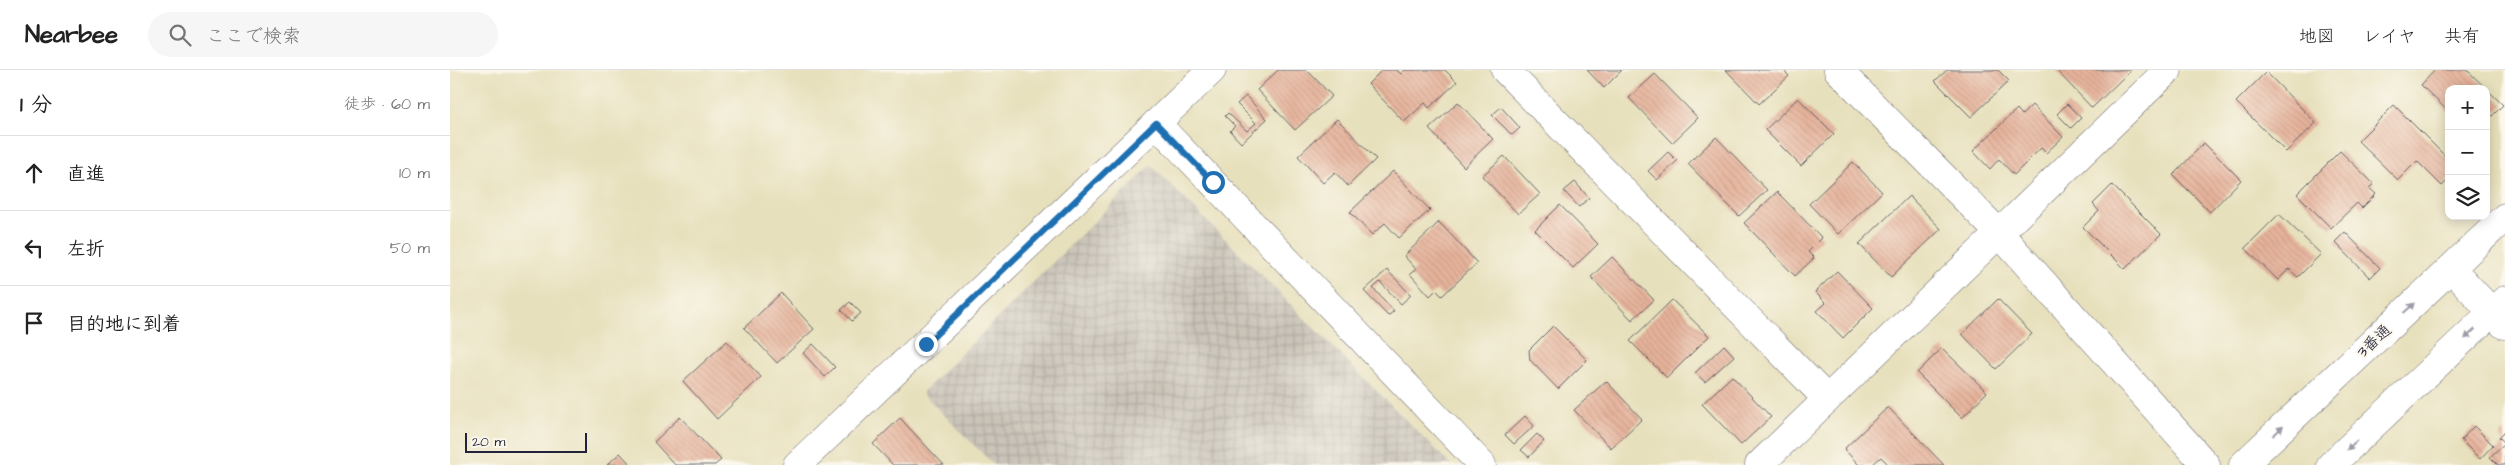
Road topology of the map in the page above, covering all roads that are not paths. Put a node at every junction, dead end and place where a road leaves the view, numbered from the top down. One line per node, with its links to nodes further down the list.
1 (1212, 70): 5 (street)
2 (1505, 70): 10 (street)
3 (1838, 70): 7 (street)
4 (2168, 70): 7 (street)
5 (1156, 123): 11 (street); 12 (street)
6 (2505, 217): 8 (street, 3番通)
7 (1999, 233): 10 (street); 14 (street)
8 (2451, 268): 9 (street); 15 (street, 3番通, one-way to 8)
9 (2501, 313): 16 (street, one-way to 16)
10 (1827, 399): 13 (street)
11 (798, 465)
12 (1482, 465)
13 (1759, 465)
14 (2206, 465)
15 (2242, 465)
16 (2331, 465)

